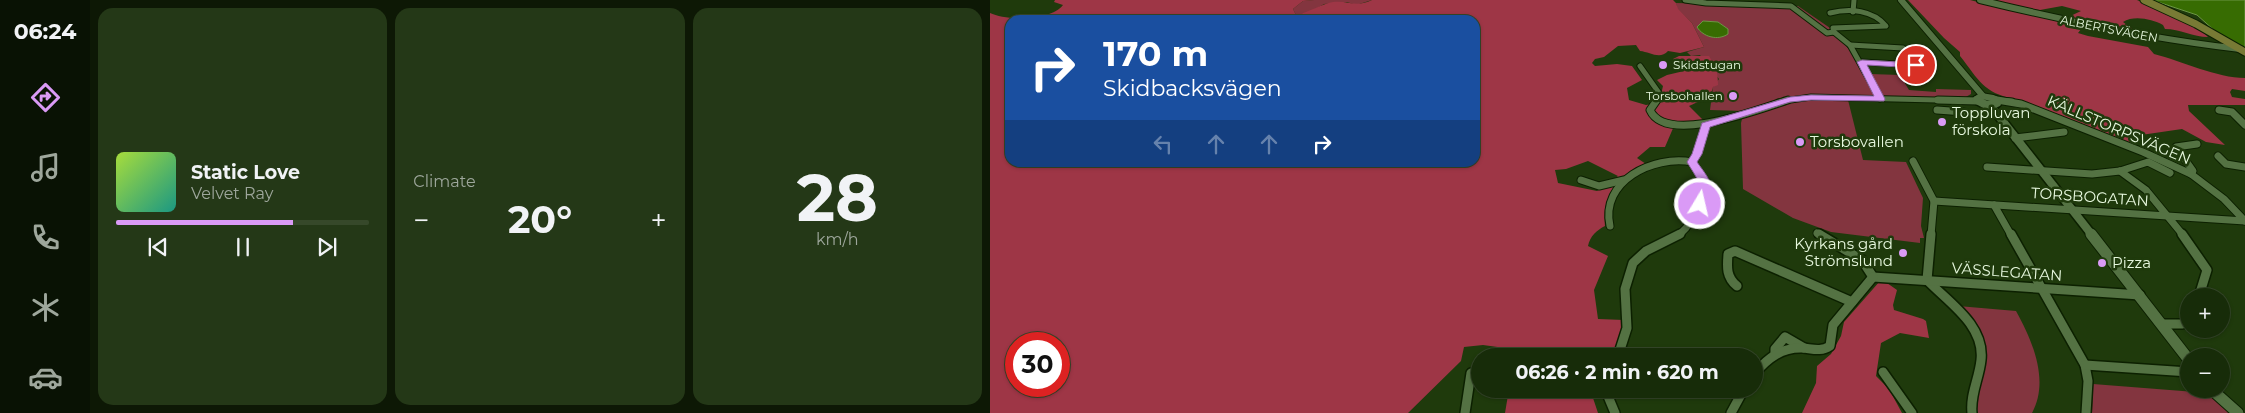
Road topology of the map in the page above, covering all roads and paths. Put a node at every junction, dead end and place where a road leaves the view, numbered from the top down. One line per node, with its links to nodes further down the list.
1 (1685, 0): 8 (street)
2 (1854, 0): 6 (street)
3 (1901, 0): 16 (street)
4 (1981, 0): 10 (street, ALBERTSVÄGEN)
5 (2144, 0): 10 (main road)
6 (1853, 12): 7 (street); 8 (street)
7 (1830, 13)
8 (1834, 32): 9 (street)
9 (1850, 45): 11 (street); 12 (street)
10 (2243, 50)
11 (1862, 62): 12 (street); 15 (street)
12 (1916, 65): 14 (street)
13 (1640, 66): 22 (street)
14 (1924, 78)
15 (1880, 99): 17 (street); 22 (street)
16 (1980, 99): 17 (street); 18 (street); 19 (street)
17 (1930, 100): 21 (street)
18 (1997, 100): 19 (street); 35 (street, KÄLLSTORPSVÄGEN)
19 (1990, 105): 25 (street)
20 (2219, 110): 23 (street)
21 (1964, 112)
22 (1706, 125): 29 (street)
23 (2245, 125)
24 (2064, 132): 25 (street)
25 (2015, 138): 32 (street)
26 (2197, 144): 35 (street)
27 (2218, 156): 31 (street)
28 (1913, 161): 38 (street)
29 (1692, 162): 37 (street); 54 (street)
30 (1987, 167): 32 (street)
31 (2245, 168)
32 (2040, 170): 33 (street); 40 (street)
33 (2120, 171): 34 (street); 41 (street)
34 (2170, 173)
35 (2191, 174): 42 (street, KÄLLSTORPSVÄGEN)
36 (1581, 180): 37 (street)
37 (1626, 180): 43 (street)
38 (1934, 200): 39 (street, TORSBOGATAN); 46 (street)
39 (1994, 204): 40 (street, TORSBOGATAN); 49 (street)
40 (2071, 210): 41 (street, TORSBOGATAN); 50 (street)
41 (2167, 216): 42 (street, TORSBOGATAN); 48 (street)
42 (2245, 221)
43 (1610, 226)
44 (1816, 233): 45 (street)
45 (1873, 277): 46 (street, VÄSSLEGATAN); 51 (street)
46 (1927, 280): 49 (street, VÄSSLEGATAN); 68 (street)
47 (1737, 286): 51 (street)
48 (2202, 288)
49 (2042, 289): 50 (street, VÄSSLEGATAN); 57 (street)
50 (2140, 295): 52 (street)
51 (1852, 302): 56 (street)
52 (2163, 324): 53 (street); 55 (street)
53 (2180, 324)
54 (1621, 348)
55 (2180, 348)
56 (1763, 365)
57 (2085, 365): 58 (street); 69 (street)
58 (2180, 371)
59 (1882, 372): 67 (street)
60 (1471, 373): 64 (street)
61 (1610, 398): 65 (street)
62 (1739, 398): 66 (street)
63 (2221, 398): 70 (street)
64 (1465, 413)
65 (1615, 413)
66 (1731, 413)
67 (1912, 413)
68 (1972, 413)
69 (2086, 413)
70 (2238, 413)

